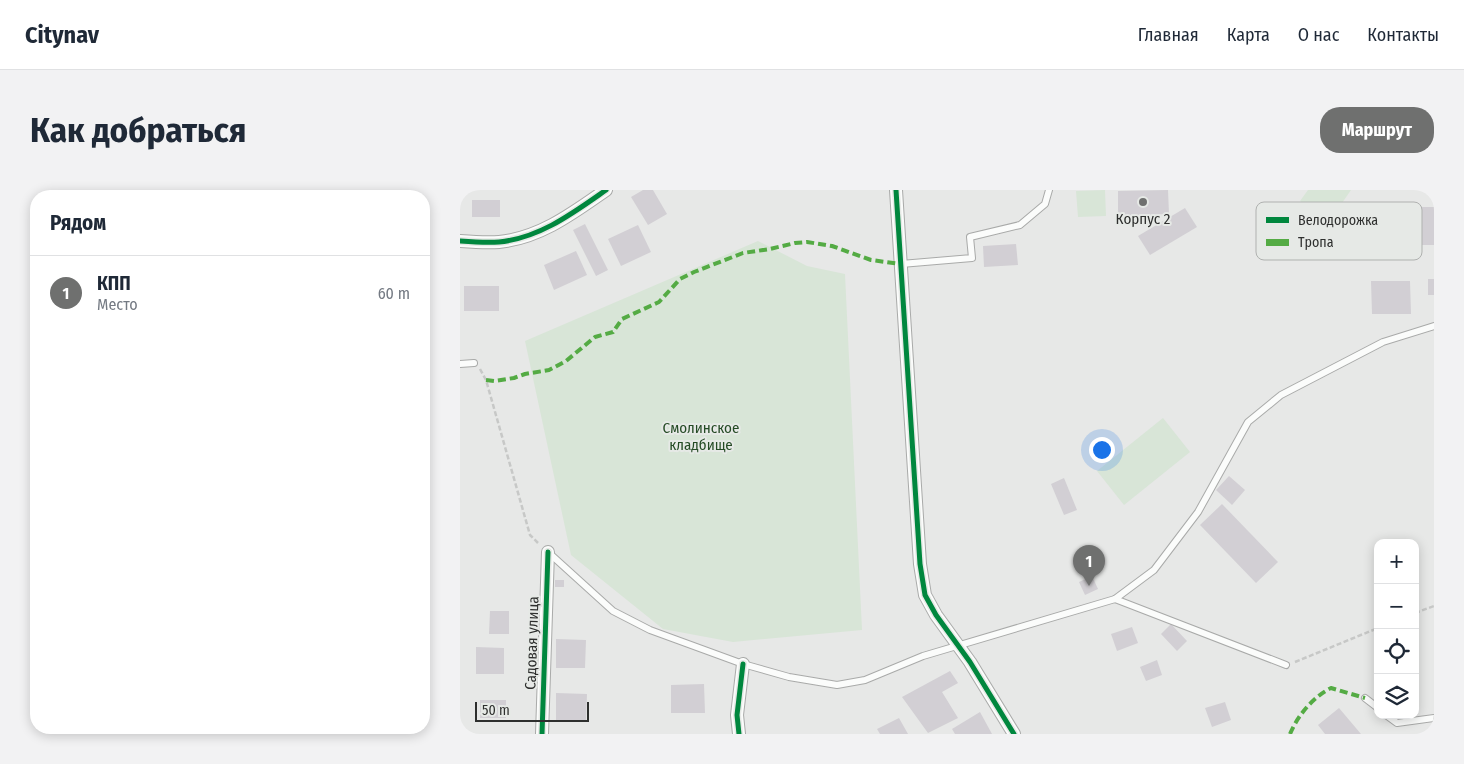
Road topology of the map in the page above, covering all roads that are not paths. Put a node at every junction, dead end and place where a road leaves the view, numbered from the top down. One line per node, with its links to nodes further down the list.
1 (606, 190): 4 (street)
2 (896, 190): 5 (street)
3 (1049, 190): 5 (lane)
4 (460, 241)
5 (901, 264): 11 (street)
6 (1434, 326): 10 (lane)
7 (474, 363): 8 (lane)
8 (460, 364)
9 (548, 552): 12 (lane); 18 (street, Садовая улица)
10 (1116, 599): 11 (lane); 13 (lane)
11 (958, 645): 12 (lane); 20 (street)
12 (744, 664): 19 (street)
13 (1286, 665)
14 (1365, 698): 15 (lane)
15 (1374, 705)
16 (1434, 718): 17 (lane)
17 (1391, 719)
18 (542, 734)
19 (739, 734)
20 (1014, 734)

